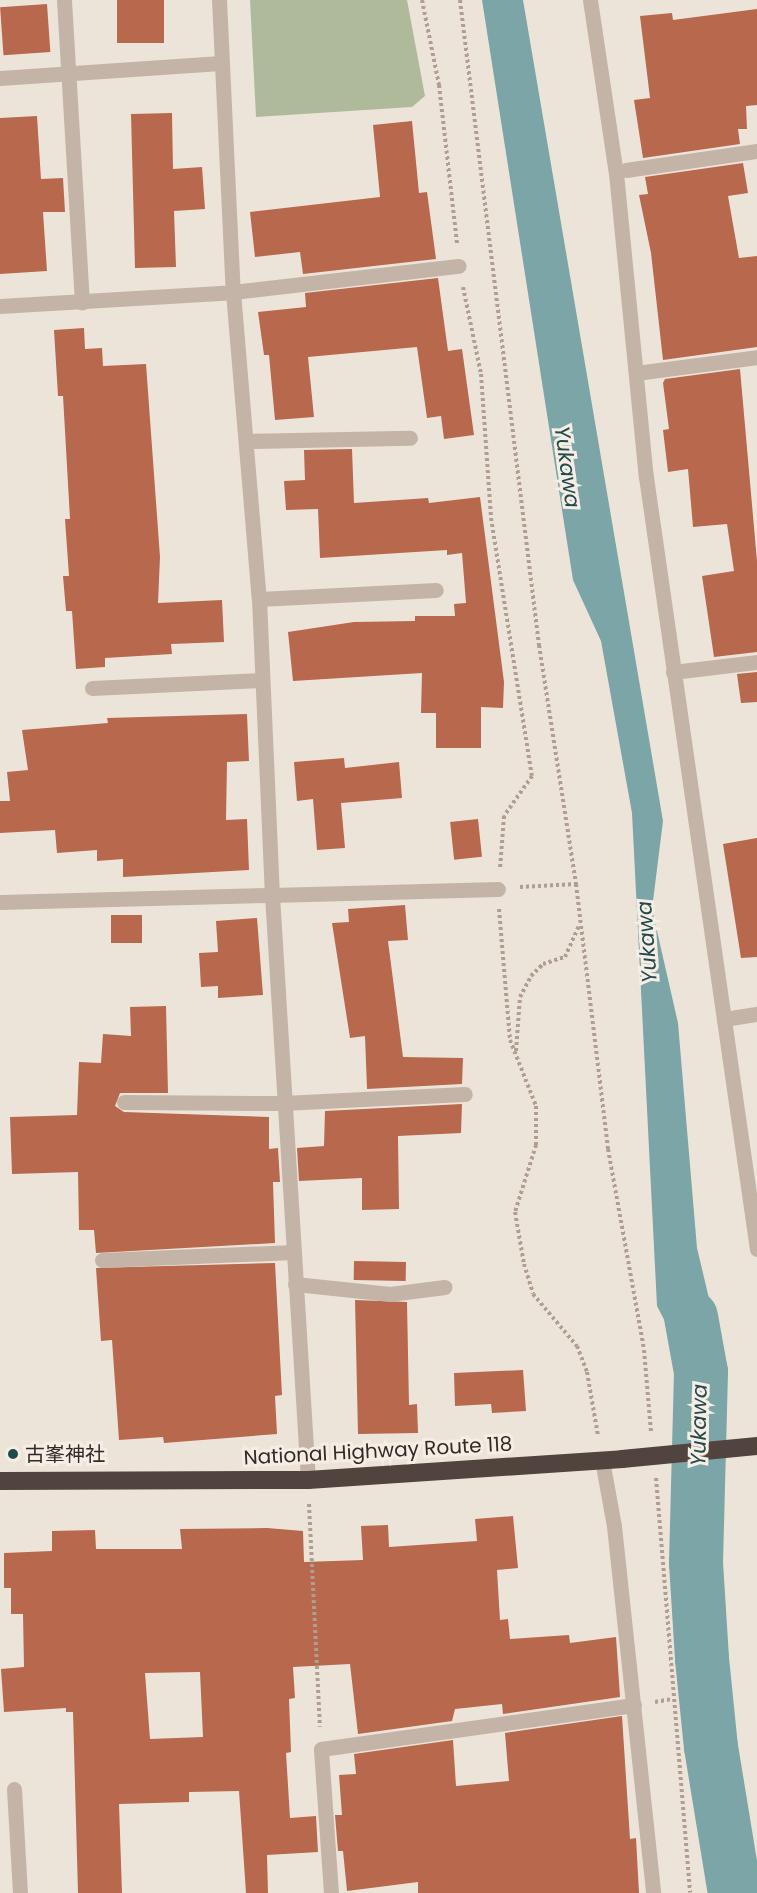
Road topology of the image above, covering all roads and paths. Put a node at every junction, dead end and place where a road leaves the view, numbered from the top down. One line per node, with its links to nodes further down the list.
1 (64, 0): 7 (street)
2 (219, 0): 6 (street)
3 (422, 0): 11 (path)
4 (460, 0): 25 (path)
5 (591, 0): 16 (street)
6 (220, 63): 7 (street); 12 (street)
7 (70, 74): 8 (street); 13 (street)
8 (0, 78)
9 (757, 151): 10 (street)
10 (626, 170)
11 (459, 266): 12 (street); 26 (path)
12 (233, 292): 13 (street); 18 (street)
13 (82, 302): 14 (street)
14 (0, 306)
15 (757, 357): 16 (street)
16 (636, 373): 22 (street)
17 (410, 438): 18 (street)
18 (247, 441): 20 (street)
19 (436, 590): 20 (street)
20 (259, 599): 23 (street)
21 (757, 662): 22 (street)
22 (673, 672): 31 (street)
23 (262, 680): 24 (street); 27 (street)
24 (92, 688)
25 (576, 884): 26 (path); 29 (path)
26 (498, 889): 27 (street); 32 (path)
27 (272, 895): 28 (street); 35 (street)
28 (0, 902)
29 (580, 926): 32 (path); 41 (path)
30 (757, 1014): 31 (street)
31 (724, 1019): 36 (street)
32 (516, 1052): 43 (path)
33 (465, 1094): 35 (street)
34 (124, 1102): 35 (street)
35 (283, 1102): 37 (street)
36 (757, 1249)
37 (294, 1252): 38 (street); 39 (street)
38 (102, 1260)
39 (295, 1284): 40 (street); 45 (street)
40 (445, 1287)
41 (652, 1443)
42 (757, 1446): 43 (highway, National Highway Route 118, bridge)
43 (602, 1460): 45 (highway, National Highway Route 118); 47 (street)
44 (655, 1466): 53 (path)
45 (308, 1480): 46 (highway, National Highway Route 118); 48 (path)
46 (0, 1481)
47 (634, 1705): 48 (street); 52 (street)
48 (321, 1749): 51 (street)
49 (14, 1790): 50 (street)
50 (21, 1893)
51 (330, 1893)
52 (654, 1893)
53 (690, 1893)

